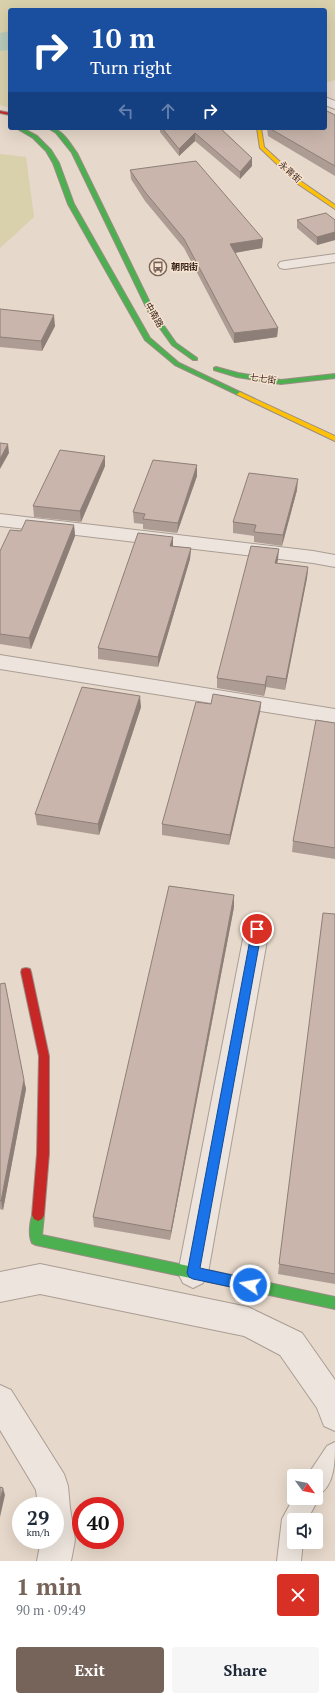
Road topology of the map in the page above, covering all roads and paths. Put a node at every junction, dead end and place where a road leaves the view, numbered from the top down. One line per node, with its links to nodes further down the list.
1 (22, 130): 10 (main road)
2 (54, 130): 7 (main road, 中南路)
3 (259, 130): 4 (main road, 永青街)
4 (335, 207)
5 (335, 258): 6 (street)
6 (285, 265)
7 (210, 367): 8 (main road, 七七街); 9 (main road, 中南路)
8 (335, 376)
9 (252, 386)
10 (335, 439)
11 (0, 520): 12 (street)
12 (335, 561)
13 (0, 662): 14 (street)
14 (335, 716)
15 (257, 929): 17 (street)
16 (26, 972): 17 (main road)
17 (193, 1273): 19 (main road)
18 (0, 1287): 21 (street)
19 (335, 1303)
20 (0, 1401): 24 (street)
21 (335, 1415)
22 (335, 1454): 23 (lane)
23 (323, 1473)
24 (53, 1497)
25 (303, 1505): 28 (lane)
26 (56, 1549): 27 (street)
27 (54, 1561)
28 (289, 1561)

